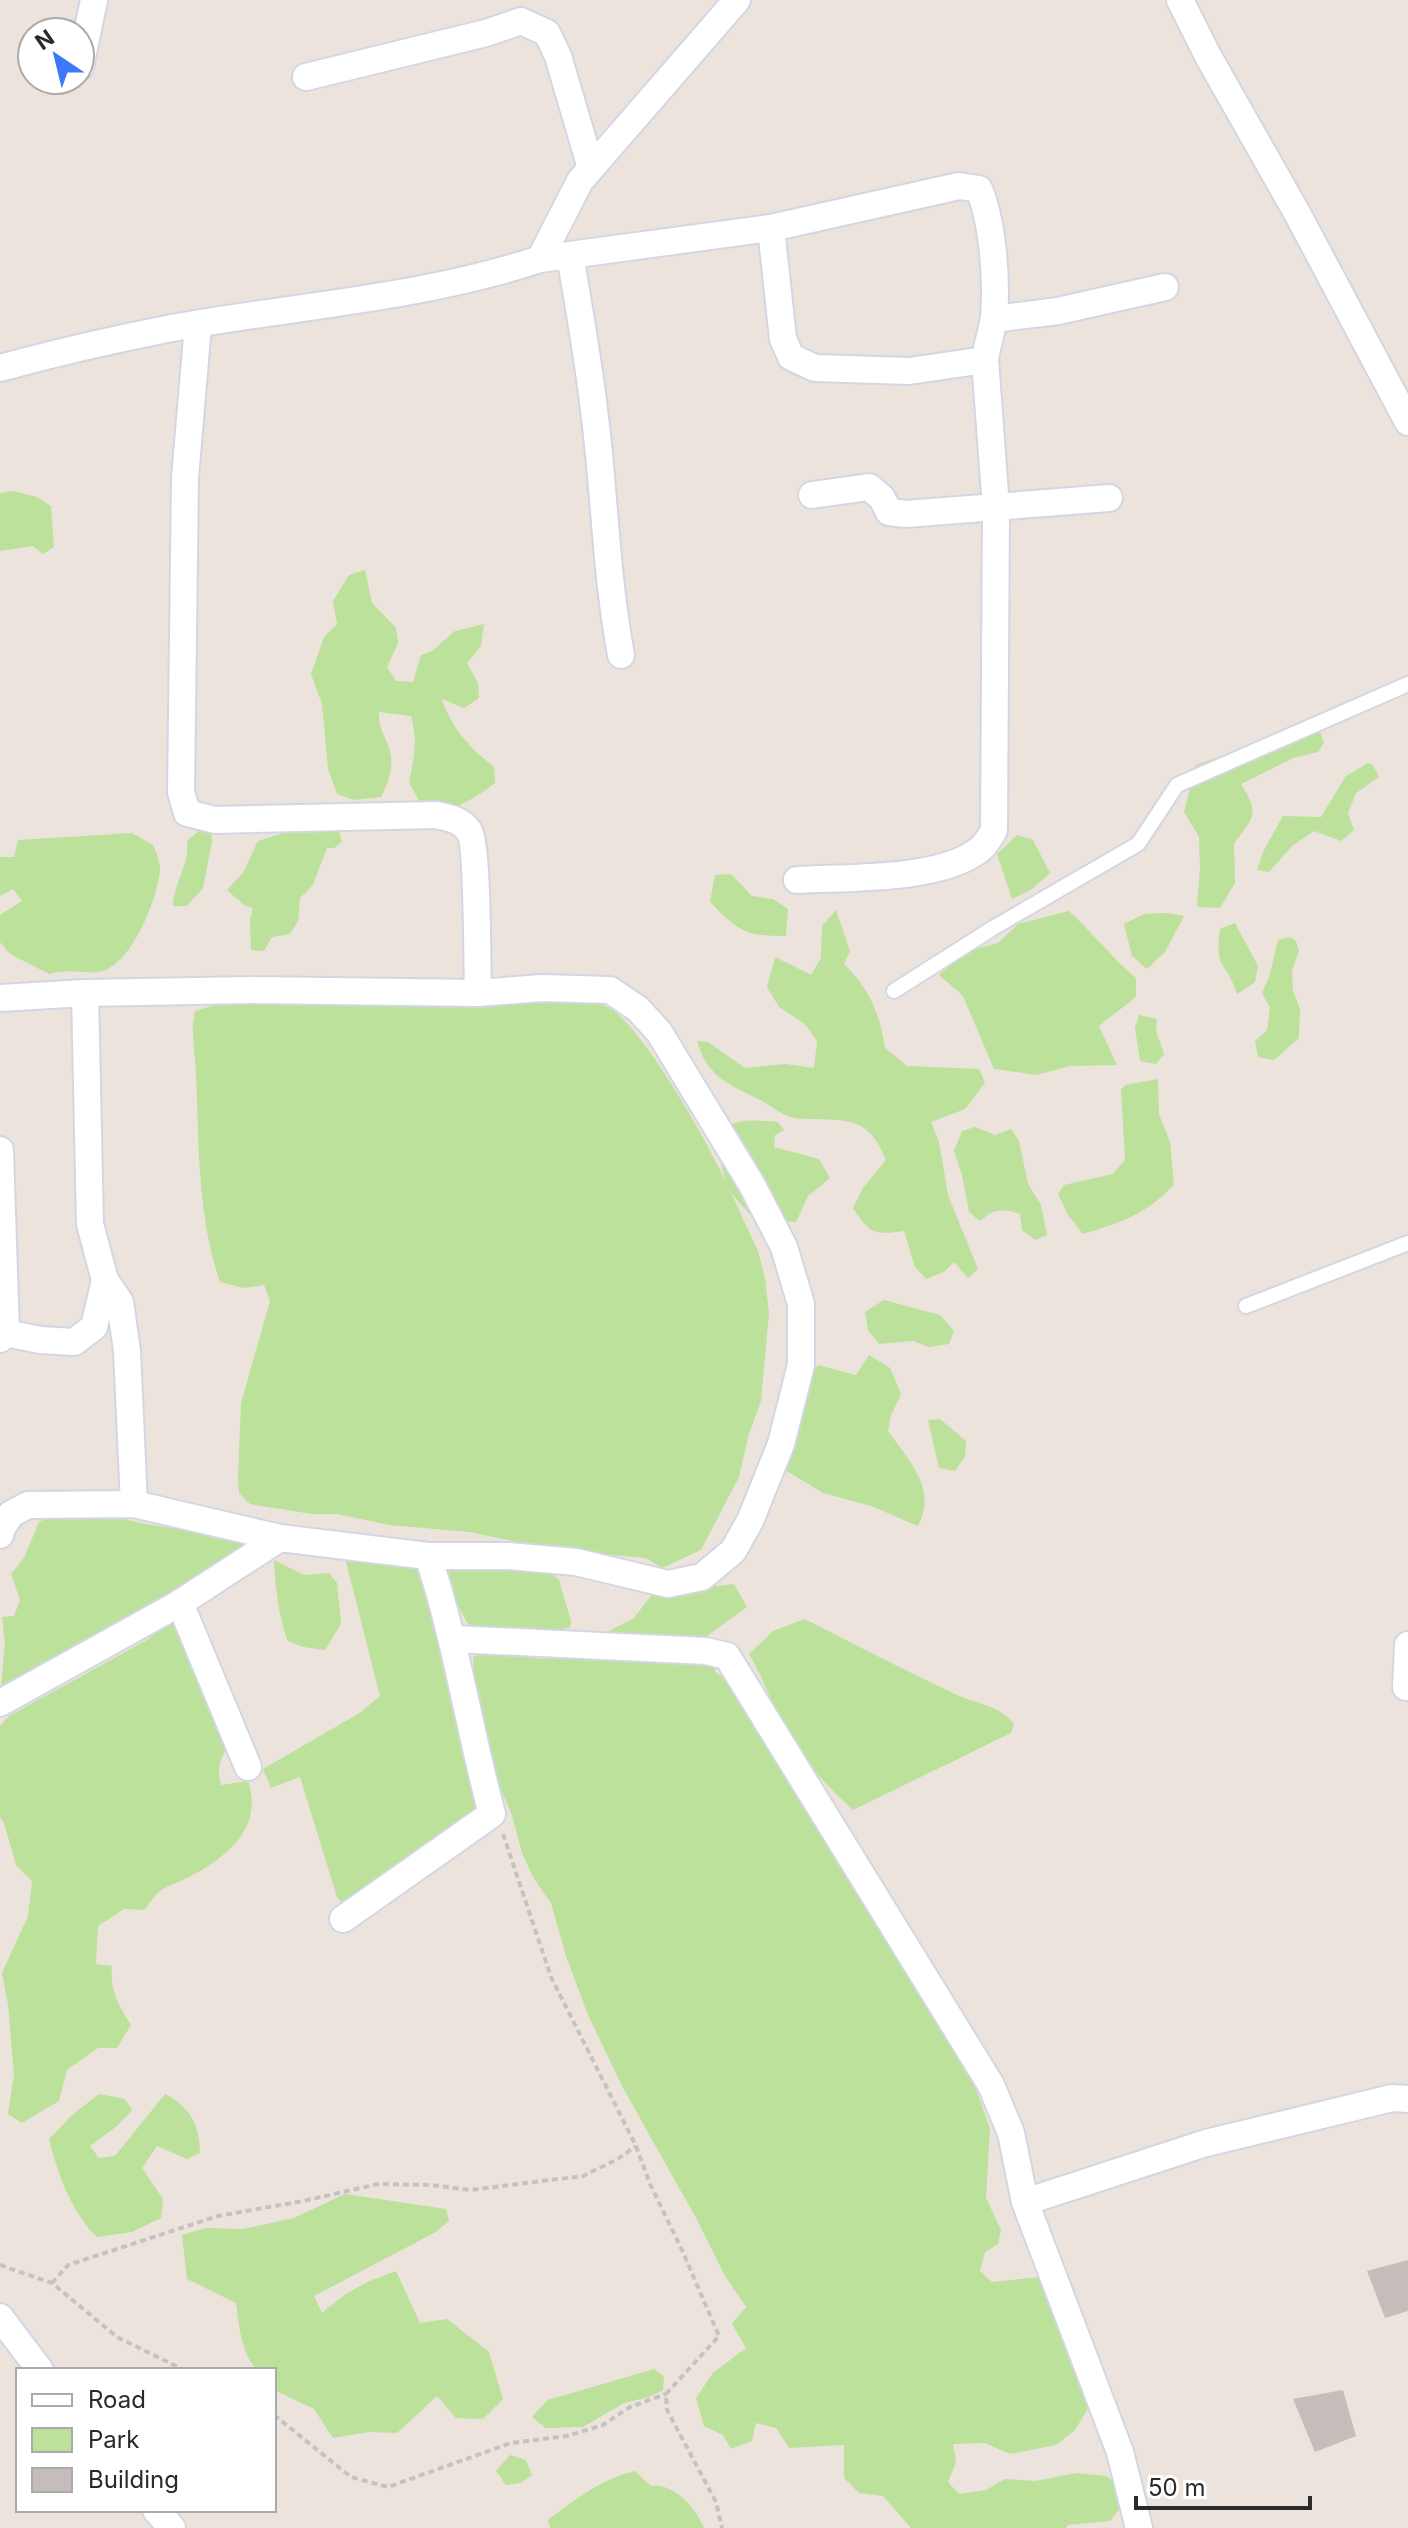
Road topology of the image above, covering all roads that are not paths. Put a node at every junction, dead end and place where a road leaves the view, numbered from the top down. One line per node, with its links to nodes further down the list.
1 (737, 0): 4 (street)
2 (1180, 0): 13 (street)
3 (306, 77): 4 (street)
4 (591, 168): 7 (street)
5 (771, 228): 6 (street); 9 (street); 11 (street)
6 (570, 255): 7 (street); 17 (street)
7 (540, 259): 10 (street)
8 (1165, 287): 9 (street)
9 (994, 319): 11 (street)
10 (198, 325): 12 (street); 22 (street)
11 (985, 360): 16 (street)
12 (0, 368)
13 (1408, 422)
14 (812, 495): 16 (street)
15 (1109, 498): 16 (street)
16 (996, 507): 19 (street)
17 (621, 655)
18 (1408, 684): 20 (lane)
19 (797, 880)
20 (894, 991)
21 (85, 993): 22 (street); 23 (street); 26 (street)
22 (478, 993): 32 (street)
23 (0, 998)
24 (0, 1150): 28 (street)
25 (1408, 1243): 27 (lane)
26 (105, 1280): 28 (street); 29 (street)
27 (1246, 1306)
28 (3, 1336)
29 (134, 1504): 30 (street); 31 (street)
30 (0, 1535)
31 (280, 1538): 32 (street); 33 (street)
32 (428, 1556): 34 (street)
33 (180, 1603): 37 (street); 38 (street)
34 (453, 1639): 39 (street); 41 (street)
35 (1408, 1645): 36 (street)
36 (1408, 1687)
37 (0, 1703)
38 (248, 1767)
39 (343, 1919)
40 (1408, 2099): 41 (street)
41 (1025, 2202): 46 (street)
42 (0, 2317): 43 (street)
43 (38, 2368)
44 (158, 2512): 45 (street)
45 (172, 2528)
46 (1139, 2528)

